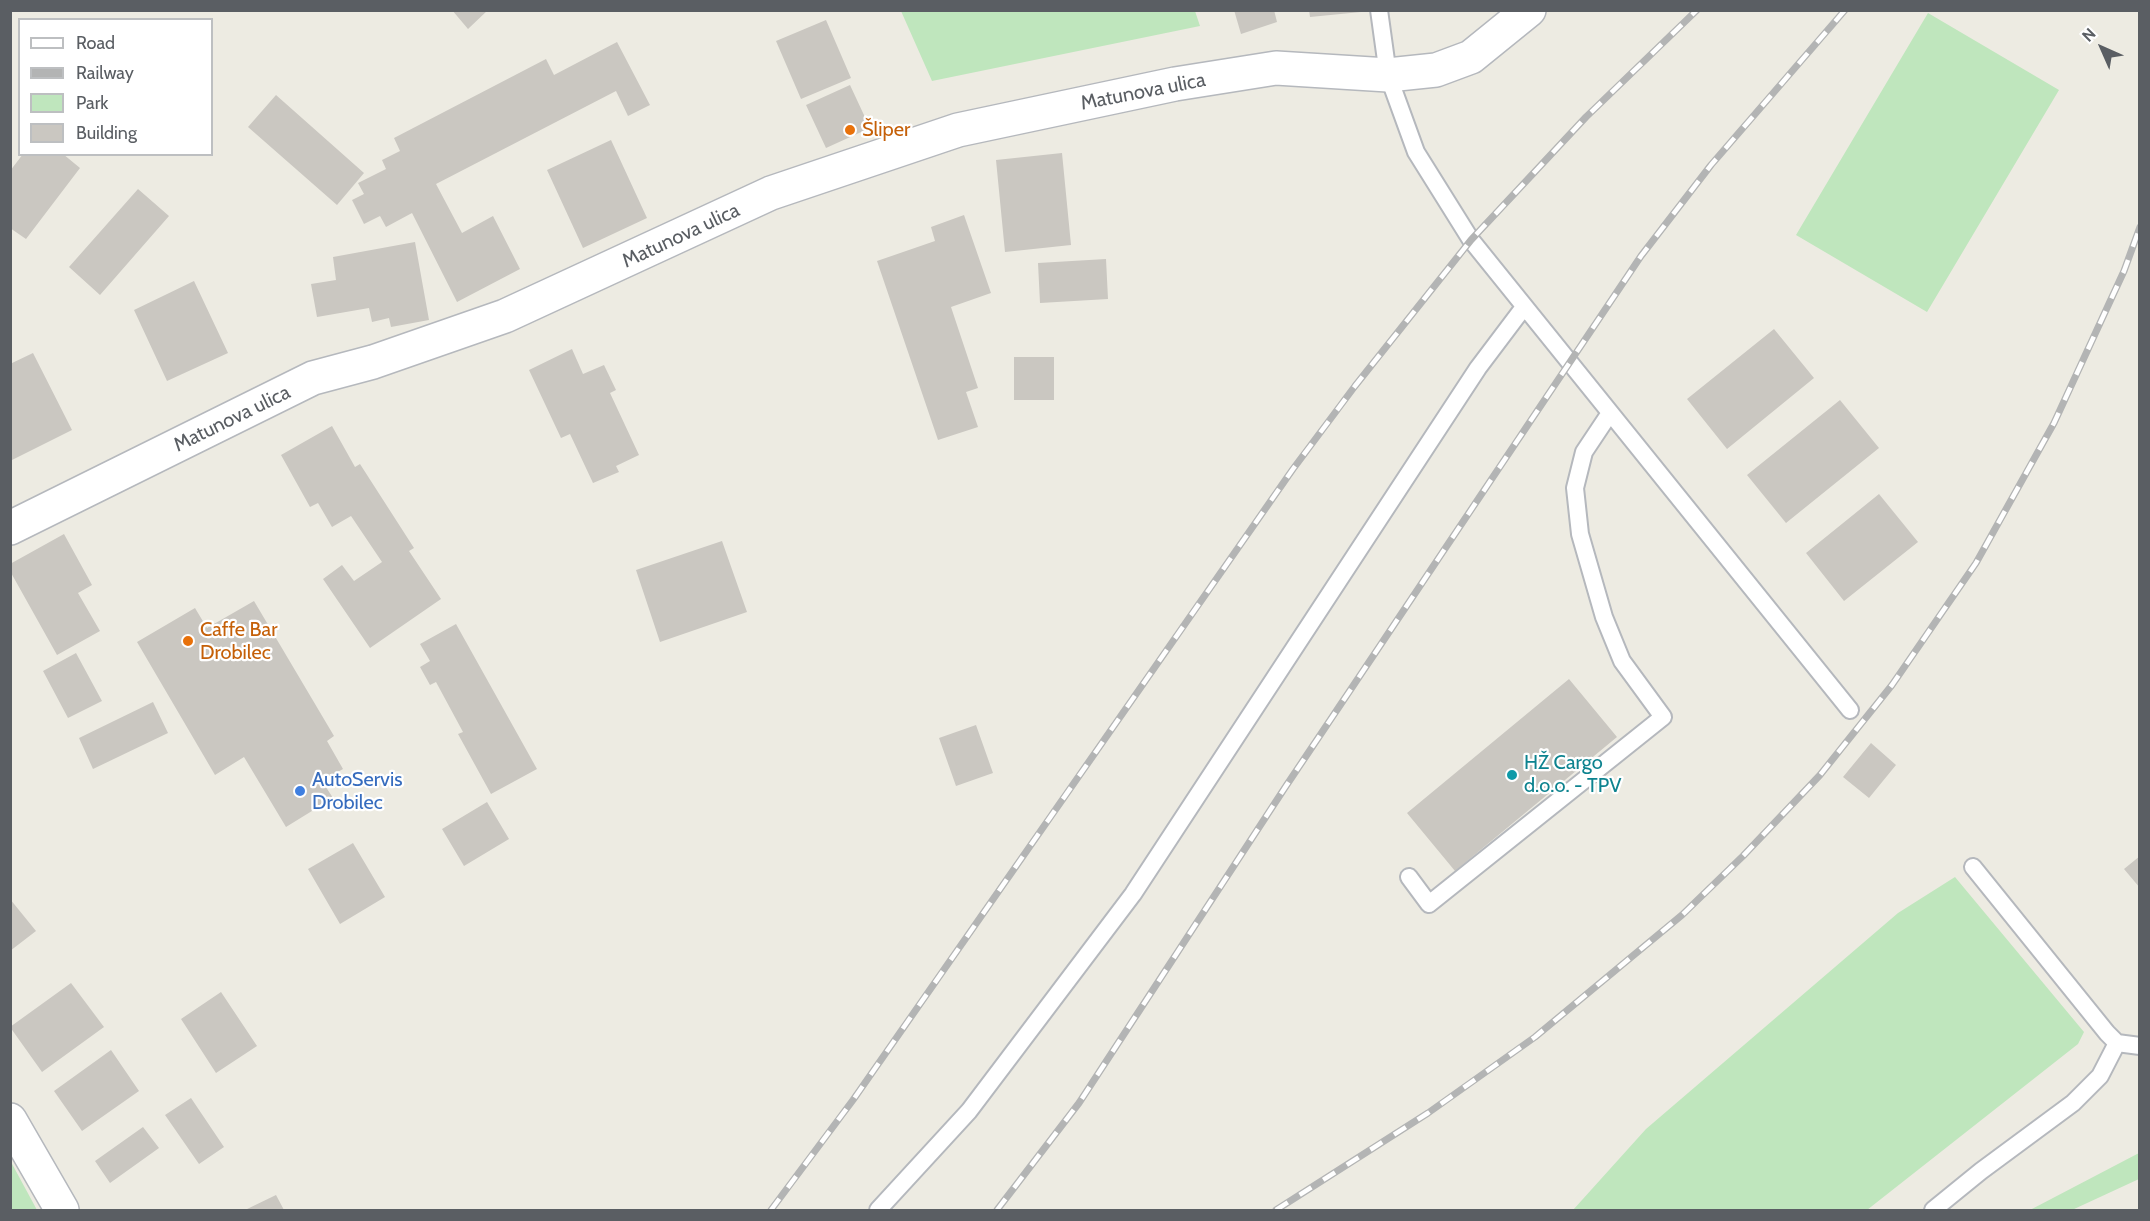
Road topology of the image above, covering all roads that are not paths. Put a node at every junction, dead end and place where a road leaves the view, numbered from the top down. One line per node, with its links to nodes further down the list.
1 (1379, 10): 3 (lane)
2 (1529, 10): 3 (street, Matunova ulica)
3 (1388, 75): 4 (lane); 6 (street, Matunova ulica)
4 (1524, 307): 5 (lane); 14 (lane)
5 (1610, 413): 7 (lane); 9 (lane)
6 (10, 528)
7 (1850, 711)
8 (1973, 867): 10 (lane)
9 (1409, 877)
10 (2117, 1043): 11 (lane); 15 (lane)
11 (2139, 1046)
12 (10, 1120): 13 (street)
13 (62, 1210)
14 (878, 1210)
15 (1934, 1210)

